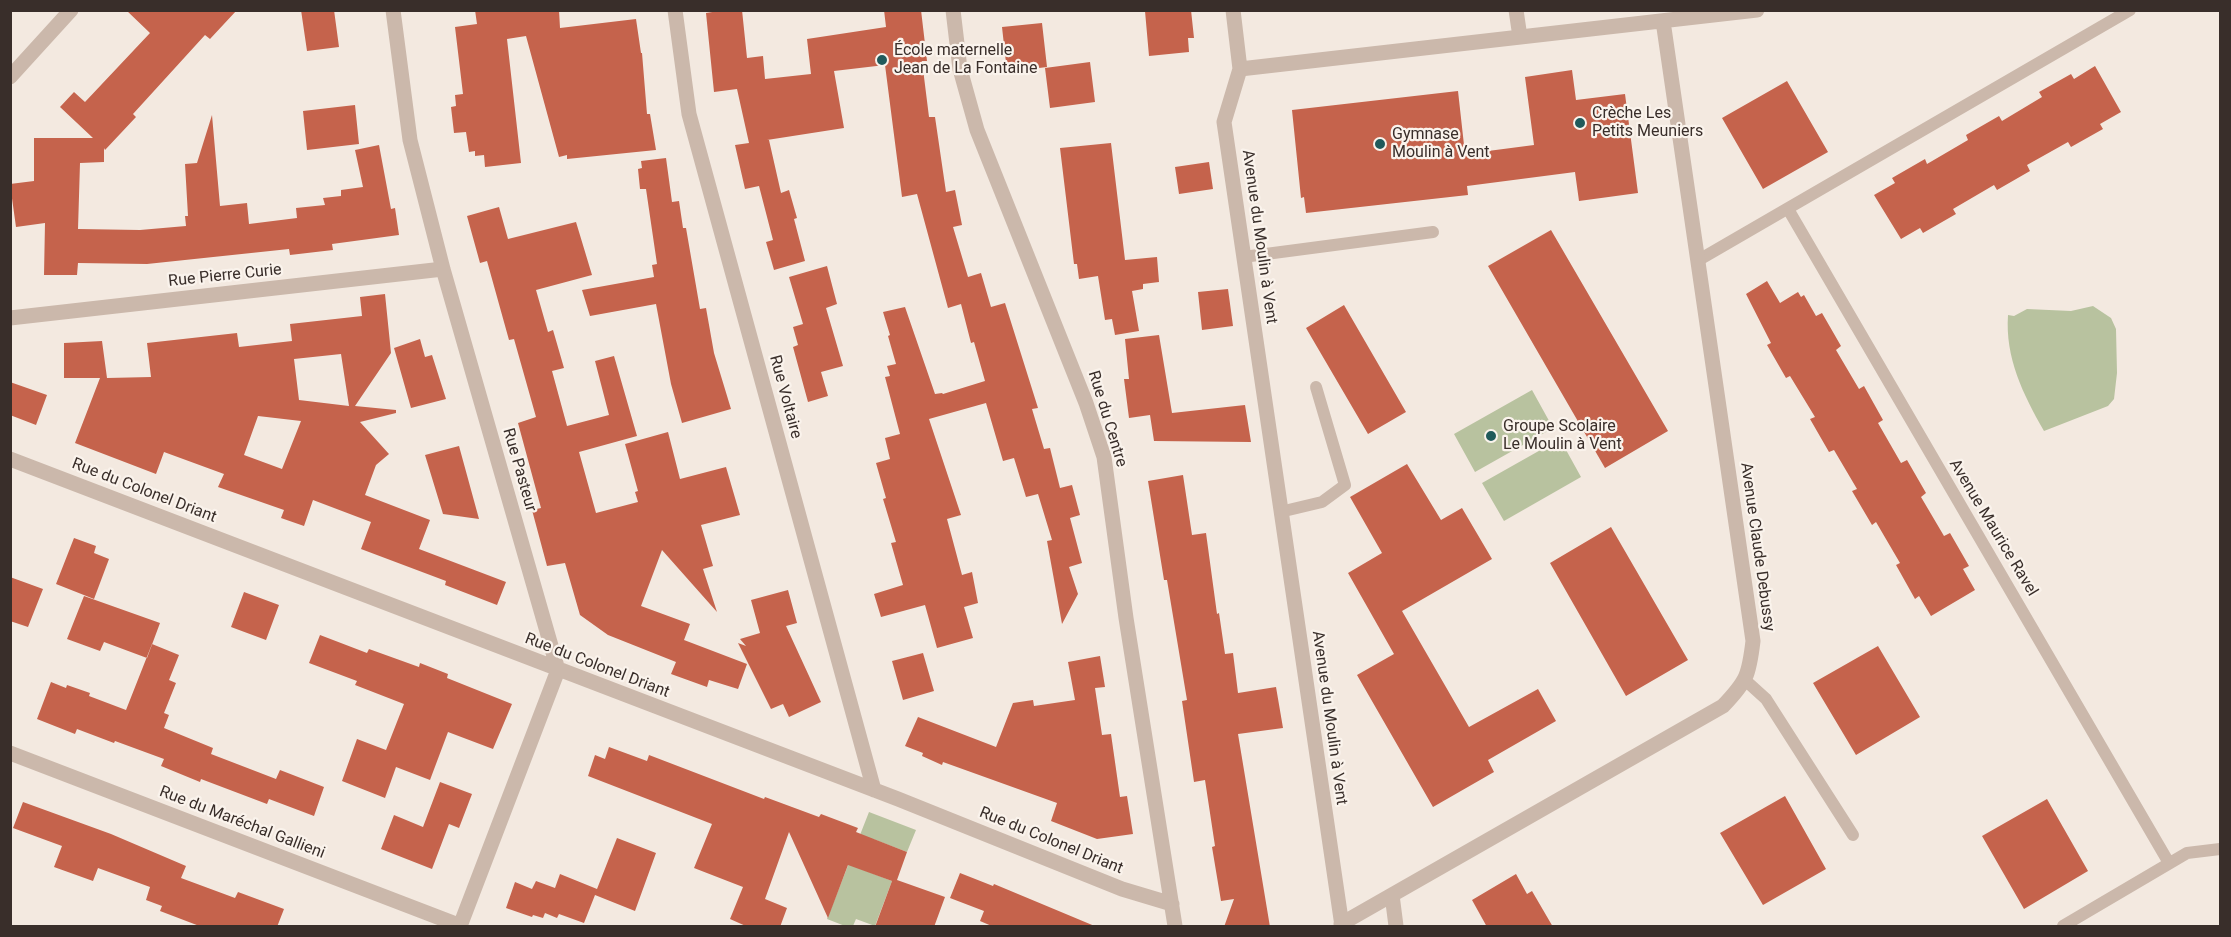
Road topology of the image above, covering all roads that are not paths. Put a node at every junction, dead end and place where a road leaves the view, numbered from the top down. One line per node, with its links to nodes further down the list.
1 (71, 10): 12 (street)
2 (393, 10): 17 (street, Rue Pasteur)
3 (675, 10): 25 (street, Rue Voltaire)
4 (953, 10): 30 (street, Rue du Centre)
5 (1233, 10): 11 (street)
6 (1516, 10): 10 (street)
7 (1757, 10): 9 (street)
8 (2130, 10): 13 (lane)
9 (1662, 21): 10 (street); 16 (street, Avenue Claude Debussy)
10 (1520, 37): 11 (street)
11 (1240, 69): 15 (street, Avenue du Moulin à Vent)
12 (10, 77)
13 (1788, 209): 16 (lane); 28 (lane, Avenue Maurice Ravel)
14 (1433, 232): 15 (lane)
15 (1243, 257): 21 (street, Avenue du Moulin à Vent)
16 (1697, 261): 23 (street, Avenue Claude Debussy)
17 (443, 269): 18 (street, Rue Pierre Curie); 22 (street, Rue Pasteur)
18 (10, 318)
19 (1316, 387): 21 (lane)
20 (10, 459): 22 (street, Rue du Colonel Driant)
21 (1280, 512): 31 (street, Avenue du Moulin à Vent)
22 (558, 670): 25 (street, Rue du Colonel Driant); 32 (street)
23 (1744, 680): 26 (lane); 29 (street, Avenue Claude Debussy)
24 (10, 753): 32 (street, Rue du Maréchal Gallieni)
25 (874, 790): 30 (street, Rue du Colonel Driant)
26 (1853, 835)
27 (2220, 849): 28 (lane)
28 (2169, 863): 35 (lane)
29 (1392, 895): 31 (street, Avenue Claude Debussy); 34 (street)
30 (1172, 904): 33 (street, Rue du Centre)
31 (1341, 925)
32 (460, 926)
33 (1175, 927)
34 (1396, 927)
35 (2063, 927)

